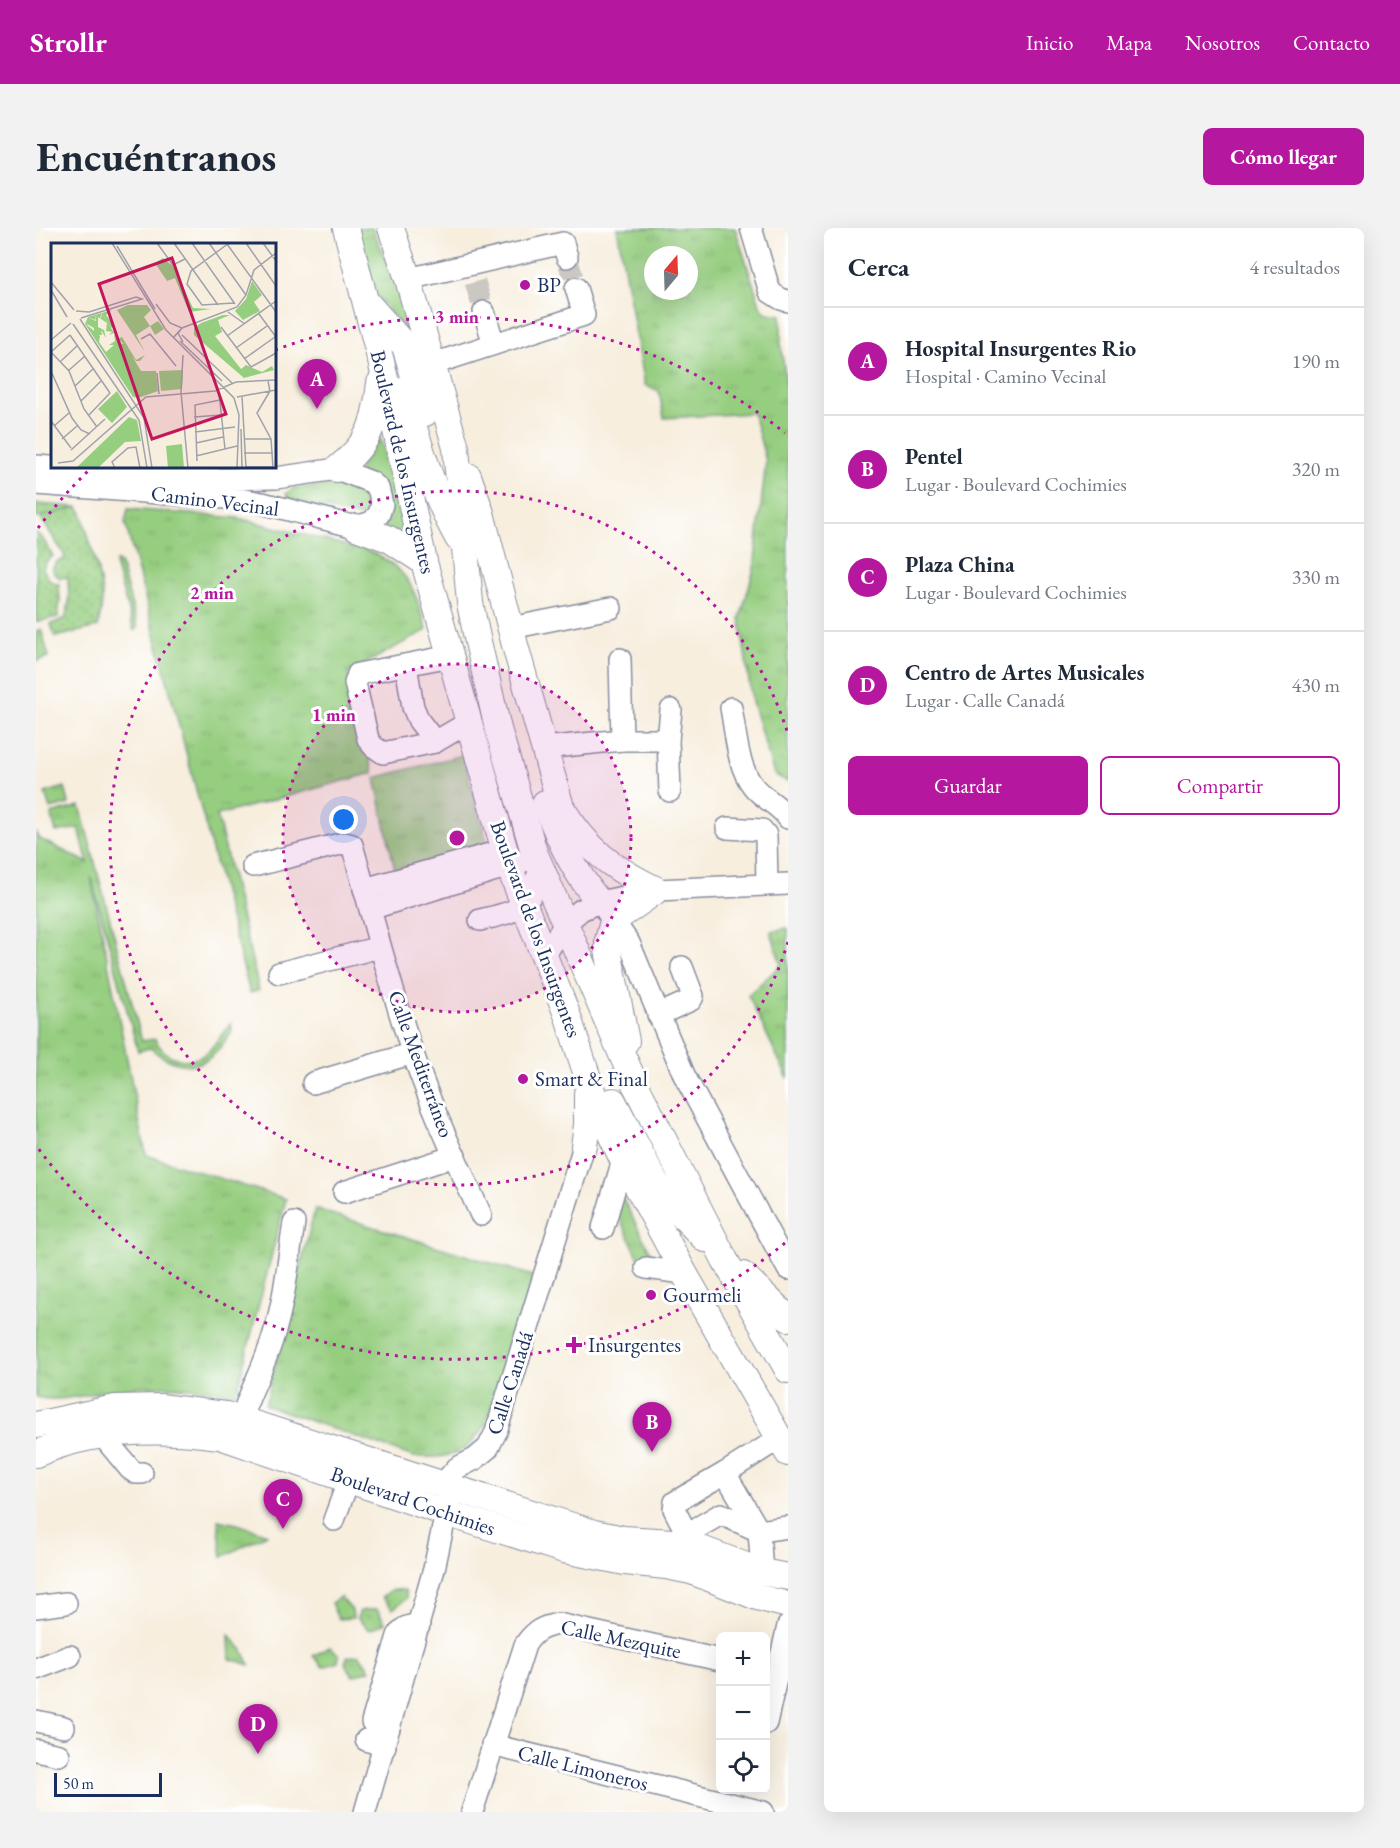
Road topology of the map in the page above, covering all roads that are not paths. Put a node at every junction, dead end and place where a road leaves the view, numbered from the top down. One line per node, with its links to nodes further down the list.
1 (346, 228): 9 (main road, Boulevard de los Insurgentes)
2 (751, 228): 7 (street)
3 (391, 229): 5 (main road, Boulevard de los Insurgentes)
4 (567, 257): 5 (street)
5 (408, 279): 11 (main road, Boulevard de los Insurgentes)
6 (576, 288): 10 (street)
7 (788, 301)
8 (484, 312): 10 (street)
9 (369, 313): 12 (main road, Boulevard de los Insurgentes); 13 (main road); 20 (main road)
10 (494, 344): 11 (street)
11 (433, 364): 13 (main road, Boulevard de los Insurgentes)
12 (382, 365): 17 (main road); 21 (main road, Boulevard de los Insurgentes)
13 (454, 438): 20 (main road, Boulevard de los Insurgentes); 23 (main road)
14 (36, 466): 15 (street, Camino Vecinal)
15 (51, 467)
16 (63, 468): 17 (street, Camino Vecinal)
17 (337, 469): 19 (street)
18 (36, 484): 19 (street, Camino Vecinal)
19 (356, 527): 21 (main road)
20 (465, 549): 38 (main road, Boulevard de los Insurgentes); 44 (main road)
21 (424, 561): 25 (main road, Boulevard de los Insurgentes)
22 (611, 608): 23 (street)
23 (511, 628): 33 (main road)
24 (620, 659): 30 (street)
25 (453, 660): 26 (street); 29 (main road, Boulevard de los Insurgentes)
26 (407, 670): 32 (street); 32 (street)
27 (731, 708): 35 (street)
28 (671, 710): 31 (street)
29 (469, 722): 32 (street); 37 (main road, Boulevard de los Insurgentes)
30 (622, 740): 31 (street); 33 (street)
31 (668, 740): 34 (street)
32 (435, 742)
33 (544, 748): 41 (main road)
34 (670, 791)
35 (788, 819)
36 (727, 828): 40 (street)
37 (507, 858): 38 (street); 42 (street); 43 (main road, Boulevard de los Insurgentes)
38 (537, 859): 43 (street); 46 (main road, Boulevard de los Insurgentes)
39 (253, 866): 42 (street, Calle Mediterráneo)
40 (778, 885): 41 (street)
41 (657, 890): 44 (main road)
42 (367, 899): 47 (street, Calle Mediterráneo)
43 (524, 906): 45 (street); 48 (main road, Boulevard de los Insurgentes)
44 (606, 912): 46 (street); 51 (street); 55 (main road)
45 (480, 920)
46 (566, 923): 48 (street); 55 (main road, Boulevard de los Insurgentes)
47 (380, 946): 50 (street); 53 (street, Calle Mediterráneo)
48 (543, 957): 52 (main road, Boulevard de los Insurgentes)
49 (682, 967): 51 (street)
50 (279, 973)
51 (658, 1015): 66 (street)
52 (568, 1017): 54 (main road, Boulevard de los Insurgentes); 64 (main road)
53 (413, 1053): 56 (street); 58 (street, Calle Mediterráneo)
54 (587, 1075): 57 (main road); 59 (main road, Boulevard de los Insurgentes)
55 (634, 1082): 64 (main road, Boulevard de los Insurgentes)
56 (313, 1083)
57 (584, 1146): 78 (street, Calle Canadá)
58 (455, 1156): 60 (street); 61 (street, Calle Mediterráneo)
59 (622, 1160): 63 (street); 67 (main road, Boulevard de los Insurgentes)
60 (344, 1192)
61 (481, 1215)
62 (294, 1223): 70 (street)
63 (603, 1228)
64 (725, 1260): 68 (main road); 69 (main road, Boulevard de los Insurgentes)
65 (646, 1268): 67 (street)
66 (788, 1269)
67 (684, 1273): 73 (main road, Boulevard de los Insurgentes)
68 (788, 1318)
69 (788, 1370)
70 (241, 1419): 71 (main road, Boulevard Cochimies); 78 (main road, Boulevard Cochimies)
71 (36, 1425)
72 (102, 1435): 74 (main road, Boulevard Cochimies); 75 (street); 77 (main road, Boulevard Cochimies)
73 (784, 1446): 76 (street)
74 (36, 1454)
75 (142, 1473)
76 (725, 1473): 82 (street); 83 (street)
77 (349, 1479): 79 (main road, Boulevard Cochimies); 80 (street)
78 (449, 1487): 79 (street, Calle Canadá); 83 (main road, Boulevard Cochimies)
79 (446, 1513): 87 (main road, Boulevard Cochimies); 100 (street, Calle Canadá)
80 (334, 1520)
81 (788, 1527): 82 (street)
82 (759, 1531): 83 (street); 84 (street)
83 (680, 1538): 84 (main road, Boulevard Cochimies)
84 (762, 1572): 85 (main road, Boulevard Cochimies)
85 (788, 1577)
86 (66, 1603): 88 (street)
87 (788, 1605)
88 (36, 1607)
89 (788, 1626): 93 (street)
90 (70, 1656): 92 (street)
91 (716, 1659): 96 (street, Calle Mezquite)
92 (36, 1669)
93 (772, 1672)
94 (36, 1721): 95 (street)
95 (64, 1727)
96 (492, 1745): 99 (street, Calle Limoneros); 101 (street, Calle Mezquite)
97 (36, 1750): 98 (street)
98 (36, 1760)
99 (750, 1805)
100 (365, 1812)
101 (472, 1812)

